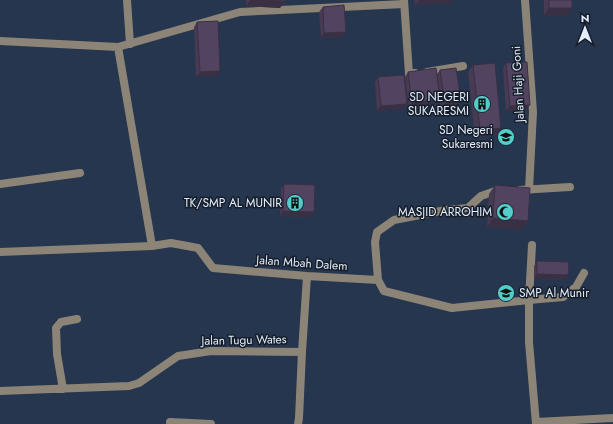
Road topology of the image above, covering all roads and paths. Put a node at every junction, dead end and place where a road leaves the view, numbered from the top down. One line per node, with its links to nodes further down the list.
1 (127, 0): 5 (street)
2 (525, 0): 11 (street, Jalan Haji Goni)
3 (404, 2): 5 (street); 7 (street)
4 (0, 41): 6 (street)
5 (130, 44): 6 (street)
6 (118, 47): 13 (street)
7 (463, 66)
8 (80, 173): 9 (street)
9 (0, 184)
10 (570, 187): 11 (street)
11 (529, 190): 17 (street)
12 (532, 245): 18 (street)
13 (152, 246): 14 (street, Jalan Mbah Dalem); 16 (street, Jalan Mbah Dalem)
14 (0, 252)
15 (584, 273): 18 (street)
16 (307, 276): 17 (street, Jalan Mbah Dalem); 20 (street, Jalan Tugu Wates)
17 (378, 280): 18 (street)
18 (529, 300): 25 (street)
19 (77, 320): 21 (street)
20 (302, 352): 21 (street, Jalan Tugu Wates); 27 (street)
21 (63, 389): 22 (street, Jalan Tugu Wates)
22 (0, 391)
23 (613, 418): 25 (street)
24 (170, 422): 26 (street)
25 (536, 423)
26 (211, 424)
27 (298, 424)

